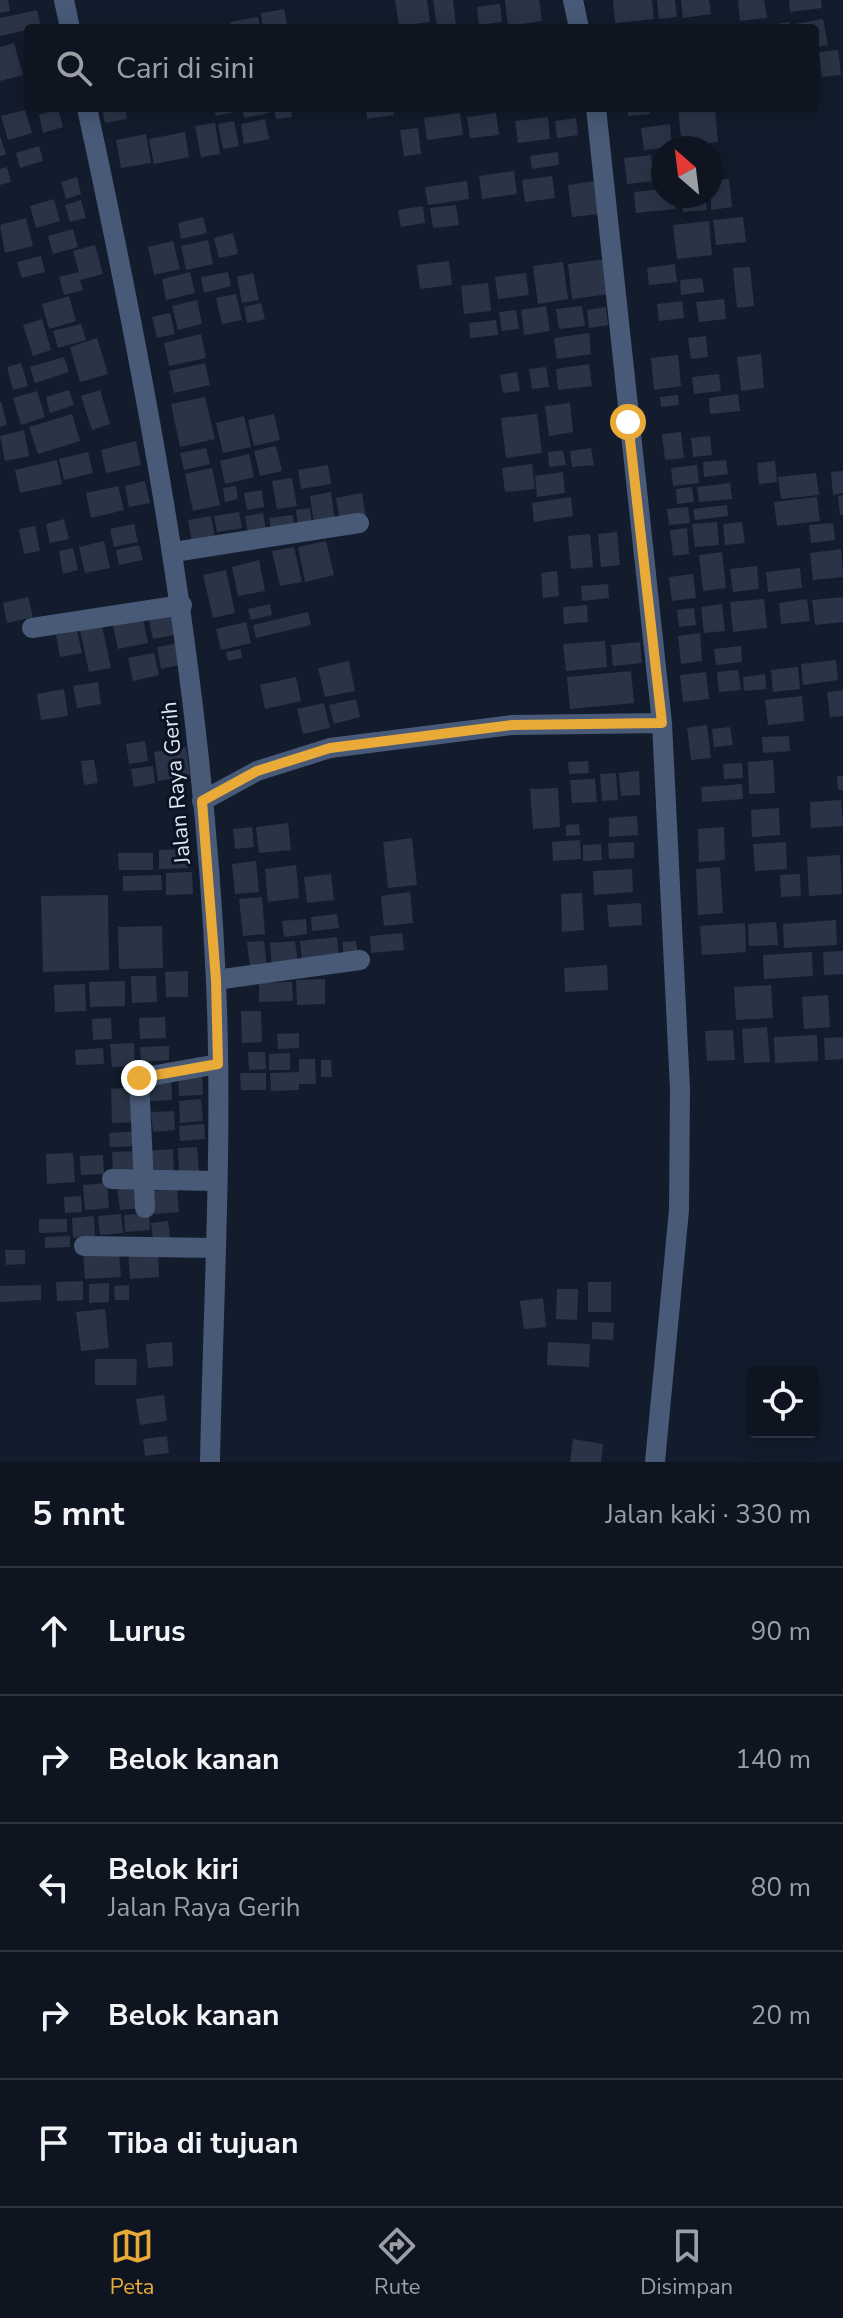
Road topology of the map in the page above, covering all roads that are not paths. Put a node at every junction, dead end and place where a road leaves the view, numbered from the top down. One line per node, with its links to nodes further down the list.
1 (64, 0): 3 (street)
2 (573, 0): 4 (street)
3 (69, 24)
4 (578, 24)
5 (88, 112): 8 (street, Jalan Raya Gerih)
6 (596, 112): 11 (street)
7 (359, 523): 8 (street)
8 (174, 552): 9 (street, Jalan Raya Gerih)
9 (182, 605): 10 (street); 12 (street, Jalan Raya Gerih)
10 (32, 628)
11 (662, 723): 12 (street); 23 (street)
12 (202, 801): 14 (street, Jalan Raya Gerih)
13 (360, 960): 14 (street)
14 (216, 980): 15 (street, Jalan Raya Gerih)
15 (218, 1064): 17 (street); 18 (street, Jalan Raya Gerih)
16 (112, 1179): 17 (street)
17 (142, 1180): 18 (street); 19 (street)
18 (216, 1181): 21 (street, Jalan Raya Gerih)
19 (145, 1208)
20 (84, 1246): 21 (street)
21 (215, 1248): 22 (street, Jalan Raya Gerih)
22 (210, 1462)
23 (655, 1462)

